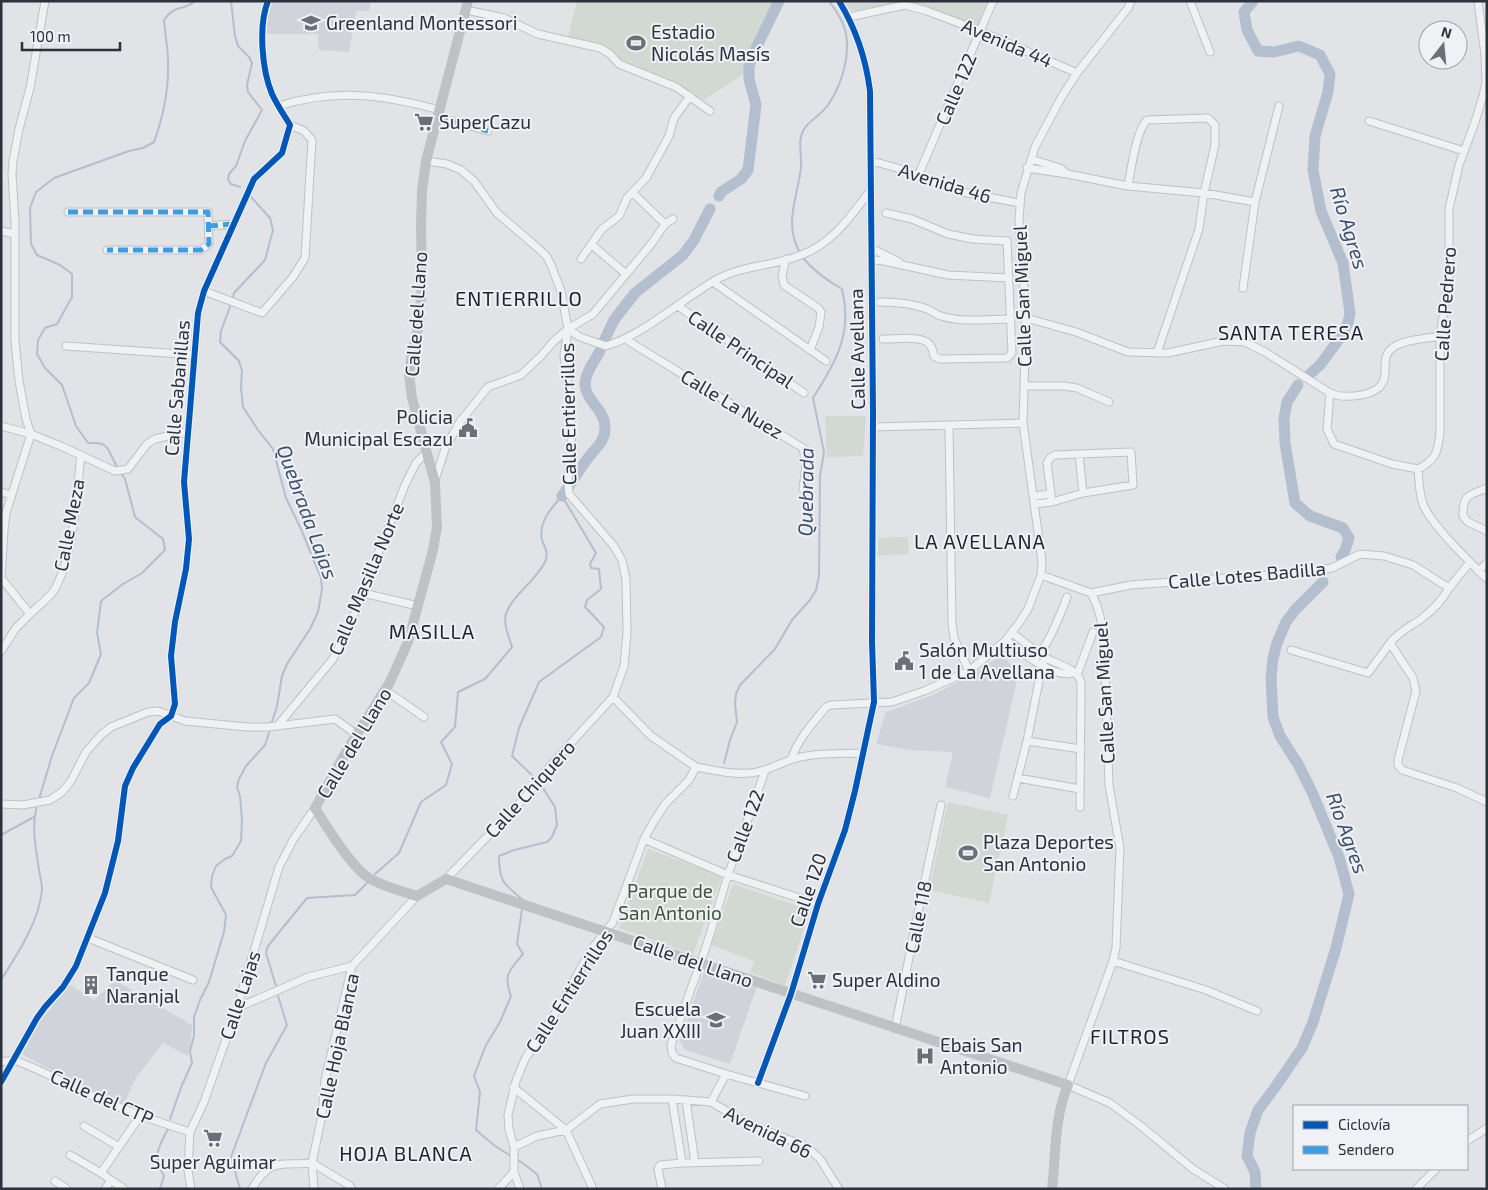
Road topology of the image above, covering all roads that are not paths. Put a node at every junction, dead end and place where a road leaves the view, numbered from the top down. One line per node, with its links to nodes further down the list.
1 (45, 1): 41 (street)
2 (268, 1): 14 (street)
3 (839, 1): 9 (street, Calle Avellana)
4 (993, 1): 10 (street, Calle 122)
5 (1131, 1): 12 (street, Calle San Miguel)
6 (1190, 1): 11 (street)
7 (1478, 1): 21 (street, Calle Pedrero)
8 (467, 6): 13 (street); 17 (main road, Calle del Llano)
9 (849, 17): 10 (street, Avenida 44); 24 (street, Calle Avellana)
10 (980, 31): 12 (street, Avenida 44); 27 (street, Calle 122)
11 (1210, 52)
12 (1077, 73): 22 (street, Calle San Miguel)
13 (690, 96): 16 (street); 30 (street)
14 (278, 106): 17 (street); 19 (street)
15 (1279, 106): 32 (street)
16 (710, 111)
17 (439, 113): 20 (street); 23 (main road, Calle del Llano)
18 (1369, 121): 21 (street)
19 (290, 125): 37 (street, Calle Sabanillas); 53 (street)
20 (488, 131)
21 (1464, 151): 59 (street, Calle Pedrero)
22 (1031, 159): 25 (street, Calle San Miguel); 26 (street)
23 (426, 161): 58 (street, Calle Entierrillos); 77 (main road, Calle del Llano)
24 (872, 161): 27 (street, Avenida 46); 29 (street, Calle Avellana)
25 (1027, 168): 26 (street); 33 (street, Calle San Miguel)
26 (1068, 174): 28 (street)
27 (918, 176): 33 (street, Avenida 46)
28 (1128, 186): 31 (street); 31 (street)
29 (870, 191): 43 (street, Calle Avellana); 46 (street)
30 (633, 193): 38 (street); 42 (street)
31 (1204, 193): 32 (street); 64 (street)
32 (1254, 202): 52 (street)
33 (1019, 203): 56 (street, Calle San Miguel)
34 (68, 212): 39 (street)
35 (886, 213): 50 (street)
36 (673, 220): 38 (street)
37 (233, 224): 39 (street); 53 (street, Calle Sabanillas)
38 (665, 224): 49 (street)
39 (208, 226): 44 (street)
40 (1, 231): 41 (street)
41 (15, 234): 76 (street)
42 (592, 245): 45 (street); 49 (street)
43 (871, 248): 47 (street, Calle Avellana); 48 (street)
44 (106, 250)
45 (581, 259)
46 (786, 259): 51 (street); 63 (street)
47 (872, 260): 48 (street); 74 (street, Calle Avellana)
48 (910, 267): 50 (street)
49 (626, 274): 58 (street)
50 (1009, 278): 57 (street)
51 (713, 282): 55 (street); 63 (street)
52 (1243, 288)
53 (204, 291): 65 (street, Calle Sabanillas)
54 (880, 302): 57 (street)
55 (678, 306): 60 (street); 68 (street, Calle Principal)
56 (1026, 318): 64 (street); 67 (street, Calle San Miguel)
57 (1011, 319): 61 (street)
58 (568, 330): 60 (street); 81 (street); 116 (street, Calle Entierrillos)
59 (1440, 336): 69 (street); 80 (street, Calle Pedrero)
60 (625, 339): 83 (street, Calle La Nuez)
61 (883, 339)
62 (66, 346): 65 (street)
63 (810, 350): 66 (street)
64 (1157, 352): 69 (street)
65 (196, 355): 75 (street, Calle Sabanillas)
66 (826, 361)
67 (1024, 386): 70 (street); 71 (street, Calle San Miguel)
68 (804, 393)
69 (1330, 393): 80 (street)
70 (1109, 402)
71 (1023, 423): 73 (street); 88 (street, Calle San Miguel)
72 (1, 426): 76 (street)
73 (948, 426): 74 (street); 113 (street)
74 (873, 427): 117 (street, Calle Avellana)
75 (188, 431): 79 (street); 118 (street, Calle Sabanillas)
76 (30, 434): 79 (street); 87 (street)
77 (427, 452): 81 (main road, Calle del Llano); 99 (street, Calle Masilla Norte)
78 (1079, 454): 85 (street); 85 (street); 86 (street)
79 (81, 455): 103 (street, Calle Meza)
80 (1418, 469): 92 (street)
81 (434, 483): 102 (main road, Calle del Llano)
82 (1487, 488): 91 (street)
83 (803, 489)
84 (1, 492): 87 (street)
85 (1083, 493): 89 (street)
86 (1051, 494): 88 (street); 89 (street)
87 (11, 496): 96 (street)
88 (1034, 496): 90 (street, Calle San Miguel)
89 (1052, 502): 90 (street)
90 (1035, 504): 95 (street, Calle San Miguel)
91 (1487, 531)
92 (1470, 562): 94 (street); 98 (street)
93 (1487, 563): 94 (street)
94 (1478, 571): 97 (street)
95 (1042, 575): 100 (street); 105 (street)
96 (1, 578): 103 (street)
97 (1487, 579)
98 (1449, 588): 100 (street, Calle Lotes Badilla); 107 (street)
99 (363, 593): 102 (street); 120 (street, Calle Masilla Norte)
100 (1091, 593): 143 (street, Calle San Miguel)
101 (1067, 597): 110 (street)
102 (418, 606): 115 (main road, Calle del Llano)
103 (30, 614): 109 (street, Calle Meza)
104 (1093, 632): 114 (street)
105 (1012, 633): 106 (street); 110 (street)
106 (1006, 640): 111 (street); 113 (street)
107 (1390, 643): 108 (street); 131 (street)
108 (1292, 650)
109 (1, 651)
110 (1043, 656): 111 (street); 112 (street); 114 (street)
111 (1034, 662): 112 (street)
112 (1042, 666): 114 (street); 122 (street)
113 (968, 671): 117 (street)
114 (1075, 674): 123 (street)
115 (385, 690): 119 (street); 121 (main road, Calle del Llano)
116 (613, 697): 126 (street); 138 (street, Calle Chiquero)
117 (874, 702): 124 (street, Calle 120); 125 (street)
118 (171, 716): 120 (street); 132 (street); 142 (street)
119 (424, 717)
120 (279, 724): 121 (street)
121 (357, 735): 135 (main road, Calle del Llano)
122 (1027, 741): 123 (street); 128 (street)
123 (1081, 749): 129 (street)
124 (863, 753): 125 (street); 140 (street, Calle 120)
125 (791, 760): 127 (street)
126 (696, 767): 127 (street); 136 (street, Calle Entierrillos)
127 (765, 771): 137 (street, Calle 122)
128 (1018, 778): 129 (street); 130 (street)
129 (1080, 788): 134 (street)
130 (1013, 796)
131 (1487, 802)
132 (1, 804)
133 (941, 805): 150 (street, Calle 118)
134 (1080, 807)
135 (315, 808): 139 (main road, Calle del Llano); 148 (street, Calle Lajas)
136 (644, 839): 137 (street); 141 (street, Calle Entierrillos)
137 (728, 875): 140 (street); 144 (street, Calle 122)
138 (446, 879): 139 (main road); 141 (main road, Calle del Llano)
139 (417, 896): 145 (street, Calle Hoja Blanca)
140 (818, 904): 147 (street, Calle 120)
141 (606, 932): 144 (main road, Calle del Llano); 157 (street, Calle Entierrillos)
142 (88, 938): 146 (street); 151 (street)
143 (1113, 961): 149 (street); 156 (street, Calle San Miguel)
144 (701, 964): 147 (main road, Calle del Llano); 153 (street, Calle 122)
145 (352, 966): 148 (street); 173 (street, Calle Hoja Blanca)
146 (193, 980)
147 (791, 994): 150 (main road, Calle del Llano); 155 (street, Calle 120)
148 (236, 1008): 166 (street, Calle Lajas)
149 (1257, 1011)
150 (896, 1029): 156 (main road, Calle del Llano)
151 (14, 1060): 152 (street); 154 (street); 162 (street, Calle del CTP)
152 (1, 1062)
153 (726, 1074): 155 (street); 161 (street)
154 (1, 1082)
155 (758, 1083): 158 (street)
156 (1068, 1086): 192 (main road); 193 (street)
157 (513, 1087): 165 (street); 169 (street, Calle Entierrillos)
158 (805, 1096)
159 (672, 1099): 160 (street); 165 (street); 174 (street)
160 (686, 1100): 161 (street); 172 (street)
161 (711, 1102): 191 (street, Avenida 66)
162 (140, 1116): 166 (street, Calle del CTP); 168 (street)
163 (84, 1126): 168 (street)
164 (1487, 1128): 167 (street)
165 (566, 1130): 169 (street); 189 (street)
166 (190, 1132): 183 (street, Calle Lajas)
167 (1468, 1140)
168 (119, 1147): 177 (street)
169 (514, 1150): 175 (street, Calle Entierrillos)
170 (70, 1155): 177 (street)
171 (759, 1161): 172 (street)
172 (695, 1162): 174 (street)
173 (312, 1163): 184 (street); 185 (street, Calle Hoja Blanca); 186 (street)
174 (682, 1163): 190 (street)
175 (514, 1169): 187 (street); 188 (street, Calle Entierrillos)
176 (1435, 1170): 194 (street)
177 (101, 1173): 178 (street)
178 (110, 1180): 181 (street); 182 (street)
179 (55, 1181): 180 (street)
180 (67, 1189)
181 (105, 1189)
182 (124, 1189)
183 (191, 1189)
184 (252, 1189)
185 (314, 1189)
186 (352, 1189)
187 (498, 1189)
188 (520, 1189)
189 (593, 1189)
190 (662, 1189)
191 (839, 1189)
192 (1052, 1189)
193 (1225, 1189)
194 (1416, 1189)

